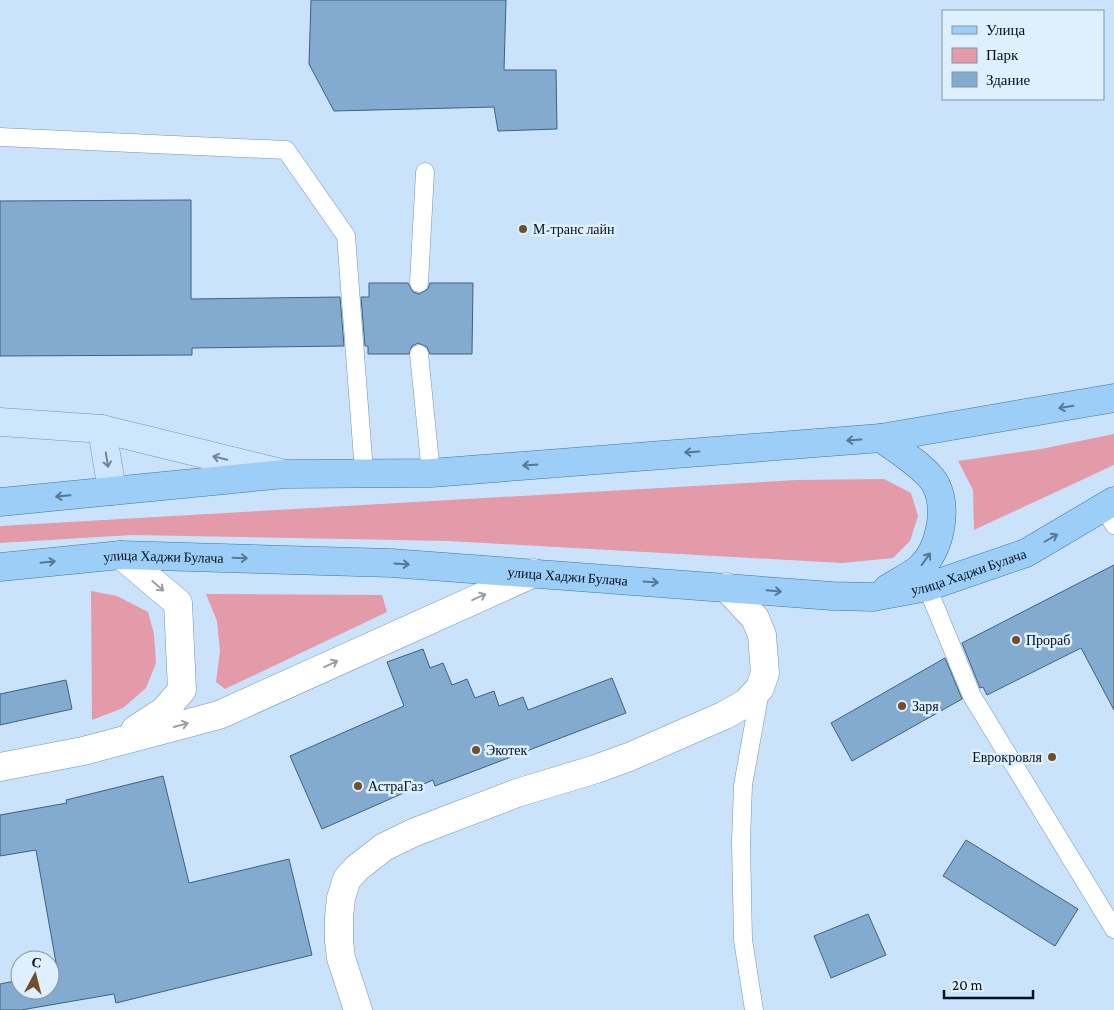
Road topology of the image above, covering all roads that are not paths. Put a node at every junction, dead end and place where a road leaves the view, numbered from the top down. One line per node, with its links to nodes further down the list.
1 (0, 137): 9 (lane)
2 (425, 172): 3 (lane)
3 (418, 283)
4 (419, 354): 10 (lane)
5 (1114, 398): 8 (main road, one-way to 8)
6 (0, 422): 7 (main road)
7 (102, 429): 11 (main road, one-way to 7); 12 (main road, one-way to 12)
8 (881, 438): 10 (main road, one-way to 10); 20 (main road, one-way to 8)
9 (364, 472): 10 (main road); 11 (main road)
10 (431, 473)
11 (285, 474): 12 (main road)
12 (112, 492): 13 (main road, one-way to 13)
13 (0, 502)
14 (1111, 511): 19 (main road, улица Хаджи Булача, one-way to 14)
15 (121, 555): 16 (main road, улица Хаджи Булача, one-way to 15); 17 (main road, улица Хаджи Булача, one-way to 17); 22 (street, one-way to 22)
16 (0, 567)
17 (534, 573): 18 (main road, улица Хаджи Булача, one-way to 18); 22 (street, one-way to 17)
18 (726, 587): 20 (main road, улица Хаджи Булача, one-way to 20); 21 (street)
19 (927, 587): 20 (main road, улица Хаджи Булача); 24 (lane)
20 (873, 597)
21 (760, 688): 25 (street); 26 (lane)
22 (83, 751): 23 (street)
23 (0, 767)
24 (1114, 929)
25 (358, 1010)
26 (754, 1010)

